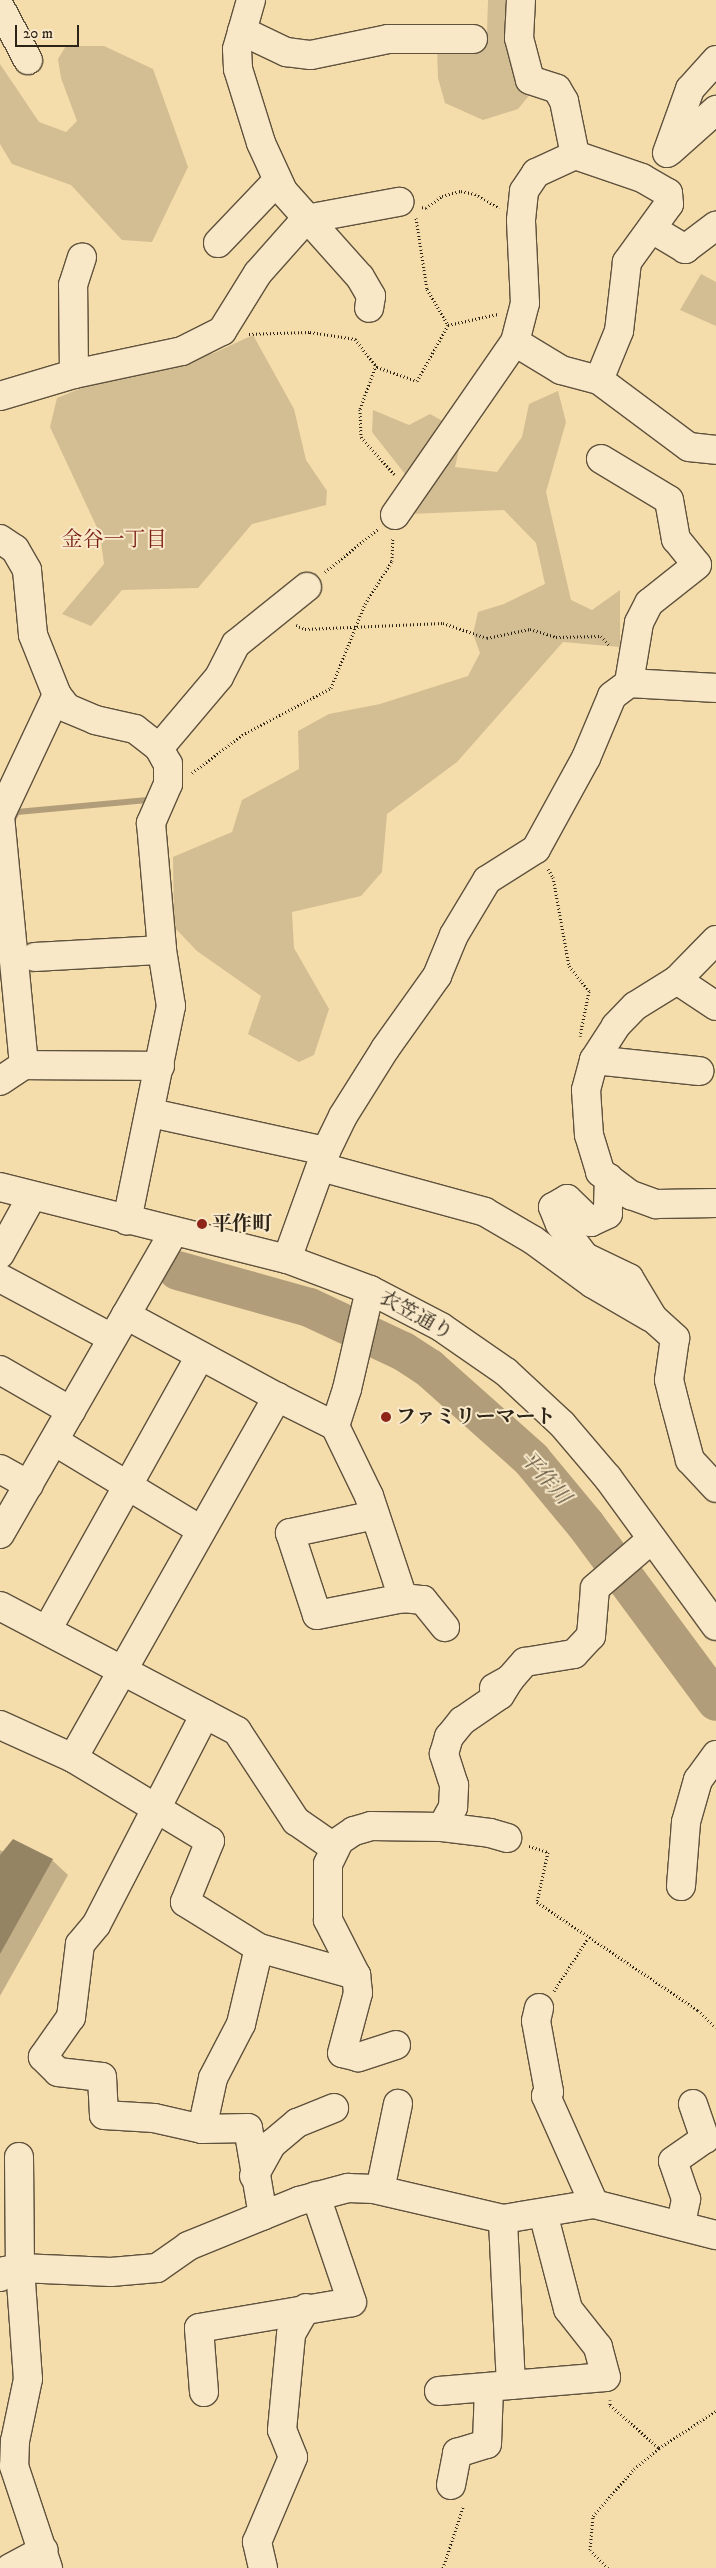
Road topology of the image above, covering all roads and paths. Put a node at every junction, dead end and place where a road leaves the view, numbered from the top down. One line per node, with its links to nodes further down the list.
1 (251, 0): 4 (street)
2 (521, 0): 10 (street)
3 (0, 7): 6 (street)
4 (242, 31): 5 (street); 12 (street)
5 (473, 39)
6 (28, 60)
7 (716, 60): 9 (street)
8 (716, 110): 9 (street)
9 (667, 153): 11 (street)
10 (575, 156): 11 (street); 15 (street)
11 (642, 178): 17 (street)
12 (277, 180): 14 (street); 18 (street)
13 (406, 204): 14 (street); 15 (path); 21 (path)
14 (306, 219): 20 (street); 22 (street)
15 (521, 220): 23 (street)
16 (716, 226): 17 (street)
17 (652, 229): 27 (street)
18 (218, 243)
19 (82, 257): 26 (street)
20 (370, 308): 24 (path)
21 (448, 325): 23 (path); 25 (path)
22 (224, 327): 24 (path); 26 (street)
23 (518, 333): 27 (street); 31 (street)
24 (355, 339): 25 (path)
25 (377, 367): 31 (path)
26 (74, 374): 28 (street)
27 (599, 380): 29 (street)
28 (0, 396)
29 (716, 450)
30 (601, 459): 38 (street)
31 (411, 490): 32 (street)
32 (395, 515): 34 (path); 36 (path)
33 (0, 539): 40 (street)
34 (307, 587): 35 (street)
35 (282, 608): 36 (path); 41 (street)
36 (355, 626): 37 (path); 42 (path)
37 (614, 650)
38 (629, 683): 39 (street); 44 (street)
39 (716, 688)
40 (58, 695): 41 (street); 43 (street)
41 (159, 748): 42 (street)
42 (168, 784): 46 (street)
43 (0, 816): 50 (street)
44 (536, 849): 51 (path); 56 (street)
45 (716, 940): 48 (street)
46 (162, 950): 47 (street); 52 (street)
47 (35, 957)
48 (677, 980): 49 (street); 51 (street)
49 (716, 1006)
50 (15, 1054): 52 (street); 54 (street)
51 (594, 1060): 53 (street); 57 (street)
52 (160, 1066): 55 (street)
53 (699, 1071)
54 (0, 1081)
55 (151, 1113): 56 (street); 61 (street)
56 (323, 1160): 64 (street); 68 (street)
57 (609, 1178): 60 (street); 68 (street)
58 (0, 1187): 59 (street, 衣笠通り)
59 (32, 1196): 61 (street, 衣笠通り); 63 (street)
60 (716, 1203)
61 (127, 1222): 62 (street, 衣笠通り)
62 (174, 1232): 64 (street, 衣笠通り); 67 (street)
63 (0, 1254)
64 (287, 1259): 66 (street, 衣笠通り)
65 (0, 1278): 69 (street)
66 (370, 1290): 74 (street); 83 (street, 衣笠通り)
67 (126, 1315): 69 (street); 70 (street)
68 (653, 1318): 79 (street)
69 (112, 1338): 73 (street)
70 (200, 1356): 72 (street); 78 (street)
71 (0, 1370): 73 (street)
72 (277, 1397): 74 (street); 81 (street)
73 (71, 1411): 75 (street)
74 (335, 1426): 80 (street)
75 (54, 1442): 77 (street); 78 (street)
76 (0, 1469): 77 (street)
77 (29, 1485): 82 (street)
78 (126, 1486): 81 (street); 88 (street)
79 (716, 1488)
80 (375, 1514): 84 (street); 84 (street)
81 (201, 1530): 89 (street)
82 (0, 1534)
83 (652, 1539): 86 (street, 衣笠通り); 90 (street)
84 (403, 1598): 87 (street)
85 (0, 1606): 88 (street)
86 (716, 1626)
87 (445, 1627)
88 (47, 1630): 89 (street)
89 (121, 1670): 92 (street); 95 (street)
90 (510, 1678): 91 (street); 97 (street)
91 (463, 1707)
92 (206, 1714): 96 (street); 99 (street)
93 (0, 1725): 95 (street)
94 (716, 1755): 100 (street)
95 (73, 1758): 96 (street)
96 (155, 1808): 102 (street); 110 (street)
97 (442, 1827): 98 (street); 99 (street)
98 (507, 1838): 101 (path)
99 (335, 1848): 103 (street)
100 (682, 1886)
101 (588, 1938): 104 (path); 105 (path)
102 (259, 1948): 103 (street); 110 (street)
103 (356, 1975): 106 (street)
104 (539, 2008): 115 (street)
105 (716, 2028)
106 (396, 2044)
107 (398, 2104): 113 (street)
108 (693, 2104): 119 (street)
109 (334, 2108): 112 (street)
110 (202, 2129): 112 (street)
111 (18, 2156): 121 (street)
112 (254, 2176): 117 (street)
113 (380, 2190): 114 (street); 118 (street)
114 (316, 2196): 117 (street); 122 (street)
115 (594, 2204): 116 (street); 119 (street)
116 (543, 2213): 118 (street); 123 (street)
117 (263, 2216): 121 (street)
118 (503, 2219): 124 (street)
119 (681, 2223): 120 (street)
120 (716, 2235)
121 (10, 2272): 130 (street)
122 (306, 2308): 126 (street); 132 (street)
123 (606, 2377): 124 (street); 128 (path)
124 (500, 2386): 125 (street); 129 (street)
125 (439, 2391)
126 (204, 2392)
127 (716, 2411): 128 (path)
128 (659, 2448): 134 (path)
129 (451, 2485): 133 (path)
130 (46, 2559): 131 (street)
131 (10, 2568)
132 (263, 2568)
133 (443, 2568)
134 (608, 2568)

